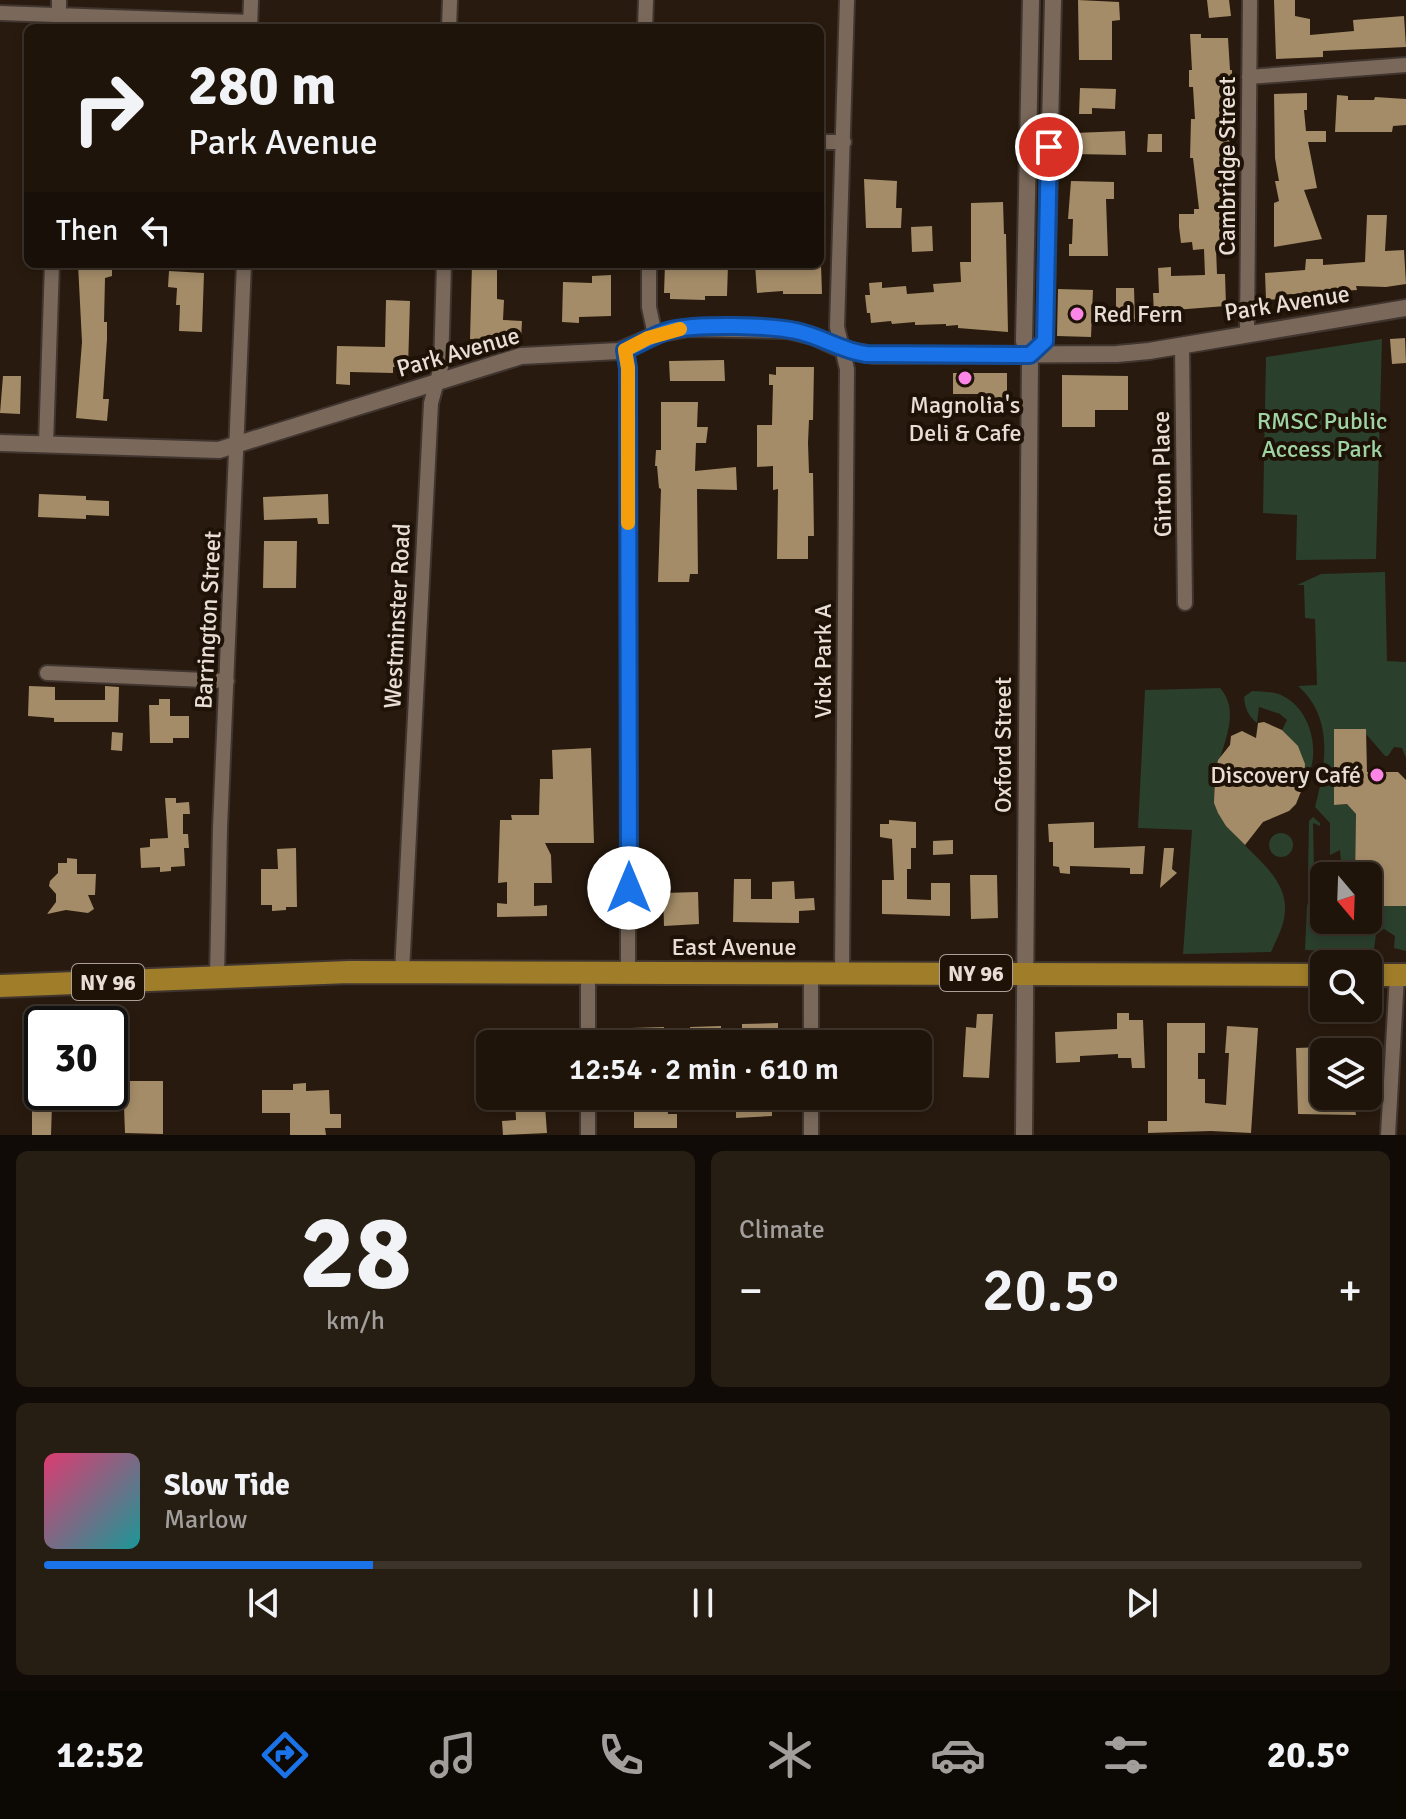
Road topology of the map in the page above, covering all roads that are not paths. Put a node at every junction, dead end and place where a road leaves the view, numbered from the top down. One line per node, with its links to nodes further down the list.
1 (251, 0): 11 (street)
2 (450, 0): 12 (street)
3 (646, 0): 13 (street)
4 (847, 0): 17 (street, Vick Park A)
5 (1031, 0): 28 (street, Oxford Street)
6 (1053, 0): 28 (street, Oxford Street)
7 (1250, 0): 15 (street, Cambridge Street)
8 (0, 13): 9 (street)
9 (59, 14): 10 (street)
10 (233, 24)
11 (250, 24)
12 (449, 24)
13 (645, 24)
14 (1406, 65): 15 (street)
15 (1249, 77): 23 (street, Cambridge Street)
16 (824, 142): 17 (street)
17 (844, 142): 26 (street, Vick Park A)
18 (52, 268): 31 (street)
19 (244, 268): 32 (street, Barrington Street)
20 (444, 268): 29 (street, Westminster Road)
21 (649, 268): 24 (street)
22 (1406, 308): 23 (street, Park Avenue)
23 (1247, 333): 25 (street, Park Avenue)
24 (655, 335): 26 (street, Park Avenue); 27 (street, Park Avenue)
25 (1182, 345): 28 (street, Park Avenue); 33 (street, Girton Place)
26 (841, 349): 28 (street, Park Avenue); 40 (street, Vick Park A)
27 (625, 350): 29 (street, Park Avenue); 38 (street)
28 (1030, 355): 41 (street, Oxford Street)
29 (437, 382): 32 (street, Park Avenue); 36 (street, Westminster Road)
30 (0, 443): 31 (street, Park Avenue)
31 (46, 444): 32 (street, Park Avenue)
32 (238, 446): 35 (street, Barrington Street)
33 (1185, 603)
34 (47, 673): 35 (street)
35 (227, 681): 44 (street, Barrington Street)
36 (402, 972): 37 (main road, East Avenue / NY 96); 44 (main road, East Avenue / NY 96)
37 (588, 973): 38 (main road, East Avenue / NY 96); 46 (street)
38 (628, 973): 39 (main road, East Avenue / NY 96)
39 (811, 973): 40 (main road, East Avenue / NY 96); 47 (street)
40 (842, 973): 41 (main road, East Avenue / NY 96)
41 (1026, 973): 42 (main road, East Avenue / NY 96); 52 (street, Oxford Street)
42 (1310, 975)
43 (1402, 975): 53 (street)
44 (217, 978): 45 (main road, East Avenue / NY 96)
45 (0, 986)
46 (588, 1030)
47 (811, 1030)
48 (588, 1110): 50 (street)
49 (811, 1110): 51 (street)
50 (588, 1135)
51 (811, 1135)
52 (1024, 1135)
53 (1388, 1135)

